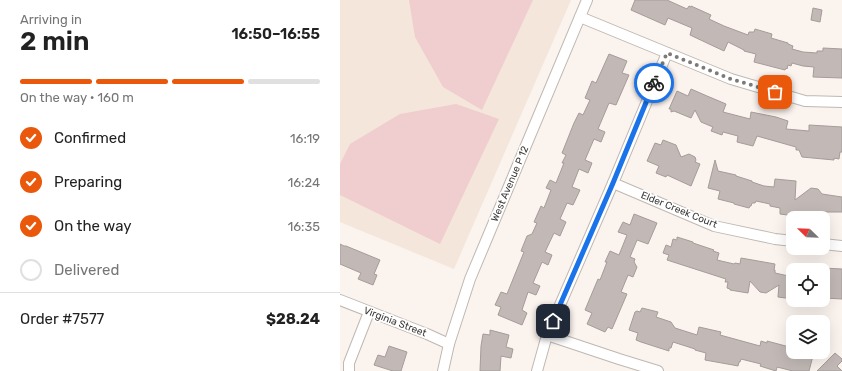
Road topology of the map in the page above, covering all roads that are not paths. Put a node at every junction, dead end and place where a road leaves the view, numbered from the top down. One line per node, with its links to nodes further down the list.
1 (587, 0): 2 (street, West Avenue P 12)
2 (580, 17): 3 (street); 12 (street, West Avenue P 12)
3 (667, 53): 4 (street); 5 (street)
4 (842, 102)
5 (613, 183): 6 (street, Elder Creek Court); 11 (street)
6 (786, 240)
7 (830, 245): 8 (street)
8 (842, 246)
9 (340, 300): 10 (street, Virginia Street)
10 (369, 312): 12 (street, Virginia Street); 13 (street)
11 (547, 335): 15 (street); 16 (street)
12 (449, 344): 14 (street, West Avenue P 12)
13 (349, 371)
14 (443, 371)
15 (536, 371)
16 (658, 371)

